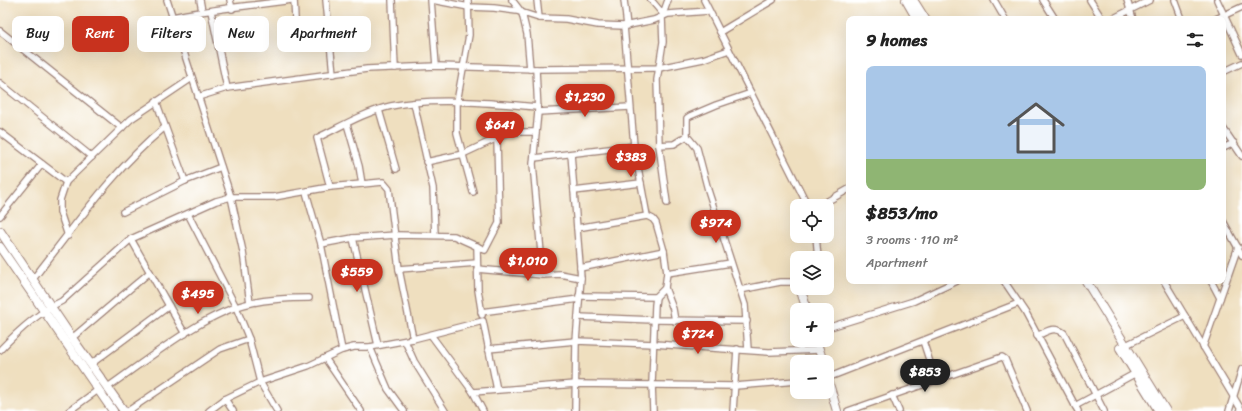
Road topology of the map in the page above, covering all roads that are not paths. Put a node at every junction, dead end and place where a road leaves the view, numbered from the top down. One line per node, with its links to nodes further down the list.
1 (167, 0): 35 (street)
2 (200, 0): 30 (street)
3 (230, 0): 28 (street)
4 (291, 0): 28 (street)
5 (294, 0): 37 (street)
6 (326, 0): 63 (street)
7 (392, 0): 58 (street)
8 (432, 0): 26 (street); 56 (street)
9 (468, 0): 26 (street)
10 (512, 0): 33 (street)
11 (537, 0): 47 (street)
12 (624, 0): 49 (street)
13 (651, 0): 34 (street)
14 (668, 0): 34 (street)
15 (704, 0): 32 (street)
16 (773, 0): 51 (street)
17 (906, 0): 38 (main road)
18 (913, 0): 39 (main road)
19 (994, 0): 40 (street)
20 (1043, 0): 41 (street)
21 (1090, 0): 42 (street)
22 (1127, 0): 29 (street)
23 (1150, 0): 29 (street)
24 (1175, 0): 45 (street)
25 (1217, 0): 46 (street)
26 (469, 7): 33 (street); 57 (street)
27 (1242, 7): 46 (street)
28 (232, 9): 31 (street)
29 (1130, 10): 43 (street); 44 (street)
30 (202, 11): 31 (street); 36 (street)
31 (210, 11): 66 (street)
32 (709, 11): 34 (street); 51 (street)
33 (522, 12): 47 (street); 61 (street)
34 (662, 15): 49 (street); 60 (street)
35 (172, 16)
36 (177, 16)
37 (295, 16)
38 (915, 16)
39 (923, 16)
40 (1003, 16)
41 (1053, 16)
42 (1100, 16)
43 (1118, 16)
44 (1132, 16)
45 (1181, 16)
46 (1224, 16)
47 (539, 18): 49 (street)
48 (1226, 20): 54 (street)
49 (626, 26): 59 (street)
50 (0, 31): 77 (street)
51 (720, 32): 52 (street)
52 (729, 50): 60 (street); 67 (street)
53 (183, 52): 64 (street)
54 (1242, 54)
55 (1242, 63): 62 (street)
56 (436, 66): 57 (street); 58 (street)
57 (464, 67): 61 (street); 70 (street)
58 (395, 68): 63 (street)
59 (628, 68): 60 (street); 61 (street); 72 (street)
60 (659, 68): 84 (street)
61 (533, 69): 74 (street)
62 (1226, 71)
63 (332, 74): 66 (street)
64 (192, 78): 68 (street); 69 (street)
65 (0, 83): 90 (street)
66 (227, 88): 68 (street)
67 (751, 93): 81 (street); 106 (street)
68 (198, 97): 94 (street)
69 (156, 101): 76 (street); 77 (street)
70 (457, 102): 71 (street); 74 (street); 87 (street)
71 (414, 103): 73 (street); 92 (street)
72 (630, 107): 74 (street); 85 (street)
73 (379, 110): 75 (street); 95 (street)
74 (538, 110): 79 (street)
75 (347, 124): 99 (street); 100 (street)
76 (165, 127): 96 (street); 118 (street)
77 (122, 128): 90 (street)
78 (0, 132): 93 (street)
79 (536, 132): 82 (street); 91 (street)
80 (1226, 132): 83 (street)
81 (687, 136): 84 (street); 127 (street)
82 (497, 138): 87 (street); 122 (street)
83 (1234, 144): 86 (street); 89 (street)
84 (659, 145): 108 (street)
85 (634, 146): 88 (street); 98 (street)
86 (1226, 147)
87 (463, 154): 92 (street); 104 (street)
88 (572, 154): 91 (street); 101 (street)
89 (1242, 156)
90 (92, 157): 97 (street)
91 (534, 158): 134 (street)
92 (426, 162): 117 (street)
93 (42, 164): 97 (street); 111 (street)
94 (221, 167): 96 (street); 105 (street)
95 (396, 169)
96 (185, 181): 109 (street)
97 (66, 182): 118 (street)
98 (641, 183): 101 (street); 112 (street)
99 (362, 184): 100 (street); 116 (street)
100 (330, 187): 103 (street)
101 (574, 191): 114 (street)
102 (846, 191): 107 (street)
103 (306, 192): 105 (street); 121 (street)
104 (473, 192)
105 (231, 198): 110 (street); 152 (street)
106 (804, 199)
107 (831, 199)
108 (667, 203)
109 (123, 212)
110 (188, 214): 120 (street); 156 (street)
111 (0, 216)
112 (647, 216): 114 (street); 125 (street)
113 (1226, 226): 124 (street)
114 (577, 228): 129 (street)
115 (0, 231): 136 (main road)
116 (396, 235): 117 (street); 119 (street); 130 (street)
117 (435, 235): 122 (street)
118 (68, 236): 136 (street)
119 (354, 238): 121 (street); 176 (street)
120 (131, 239): 132 (street); 154 (street)
121 (321, 244): 184 (street)
122 (477, 246): 128 (street)
123 (0, 247): 157 (main road)
124 (1238, 247): 126 (street); 137 (street)
125 (664, 251): 129 (street); 133 (street)
126 (1242, 255)
127 (731, 262): 133 (street); 147 (street)
128 (477, 263): 130 (street); 131 (street)
129 (580, 268): 135 (street)
130 (399, 269): 170 (street)
131 (477, 270): 134 (street); 158 (street)
132 (150, 272): 155 (street); 169 (street)
133 (667, 273): 146 (street)
134 (543, 275): 135 (street)
135 (581, 278): 150 (street)
136 (33, 280): 154 (main road)
137 (1226, 281)
138 (790, 282): 147 (street)
139 (951, 284): 165 (street)
140 (1006, 284): 153 (street)
141 (1081, 284): 180 (main road)
142 (1088, 284): 180 (main road)
143 (1166, 284): 159 (street)
144 (1213, 284): 151 (street)
145 (1225, 284): 151 (street)
146 (665, 288): 148 (street); 163 (street)
147 (740, 290): 164 (street)
148 (656, 297): 150 (street); 161 (street)
149 (309, 298): 152 (street)
150 (579, 298): 158 (street); 160 (street)
151 (1220, 298): 178 (street)
152 (250, 303): 156 (street)
153 (1019, 303): 168 (street); 174 (street)
154 (52, 306): 157 (street); 169 (main road)
155 (169, 306): 166 (street); 189 (street)
156 (236, 307): 166 (street); 171 (street)
157 (45, 312): 181 (street); 201 (main road)
158 (481, 312): 162 (street)
159 (1185, 316): 178 (street); 180 (street)
160 (578, 317): 161 (street); 173 (street)
161 (654, 320): 163 (street); 175 (street)
162 (483, 321): 167 (street); 182 (street)
163 (675, 321): 164 (street)
164 (747, 322): 185 (street)
165 (834, 326)
166 (185, 334): 200 (street)
167 (431, 334): 170 (street); 203 (street)
168 (1037, 336): 205 (street); 209 (street)
169 (72, 338): 189 (main road)
170 (413, 339): 172 (street)
171 (249, 340): 195 (street); 214 (street)
172 (405, 341): 176 (street); 220 (street)
173 (576, 341): 175 (street); 182 (street); 196 (street)
174 (923, 341): 192 (street); 193 (street)
175 (654, 344): 183 (street); 197 (street)
176 (378, 345): 177 (street)
177 (370, 346): 184 (street); 219 (street)
178 (1203, 346): 206 (street)
179 (818, 347): 186 (main road)
180 (1123, 347): 191 (main road); 231 (main road)
181 (1, 348)
182 (488, 349): 202 (street)
183 (737, 349): 185 (street); 199 (street)
184 (342, 350): 188 (street)
185 (748, 350): 186 (street)
186 (819, 350): 187 (main road)
187 (821, 355)
188 (325, 358): 195 (street); 218 (street)
189 (91, 364): 200 (main road)
190 (1242, 369): 198 (street)
191 (1136, 373): 205 (street); 230 (main road)
192 (834, 374)
193 (936, 380): 204 (street); 228 (street)
194 (790, 381): 199 (street)
195 (260, 382): 207 (street); 217 (street)
196 (576, 384): 197 (street); 202 (street); 222 (street)
197 (652, 384): 199 (street); 223 (street)
198 (1239, 384): 206 (street)
199 (735, 386): 224 (street)
200 (108, 387): 213 (main road)
201 (98, 390): 211 (street); 212 (main road)
202 (497, 390): 203 (street)
203 (473, 392): 221 (street)
204 (892, 395): 226 (street); 227 (street)
205 (1097, 395): 209 (street); 229 (street)
206 (1234, 397): 210 (street); 232 (street)
207 (225, 399): 215 (street); 216 (street)
208 (833, 399): 225 (main road)
209 (1076, 408)
210 (1242, 410)
211 (69, 411)
212 (113, 411)
213 (124, 411)
214 (128, 411)
215 (209, 411)
216 (233, 411)
217 (277, 411)
218 (361, 411)
219 (404, 411)
220 (445, 411)
221 (483, 411)
222 (575, 411)
223 (653, 411)
224 (733, 411)
225 (837, 411)
226 (848, 411)
227 (899, 411)
228 (1026, 411)
229 (1104, 411)
230 (1159, 411)
231 (1166, 411)
232 (1229, 411)

